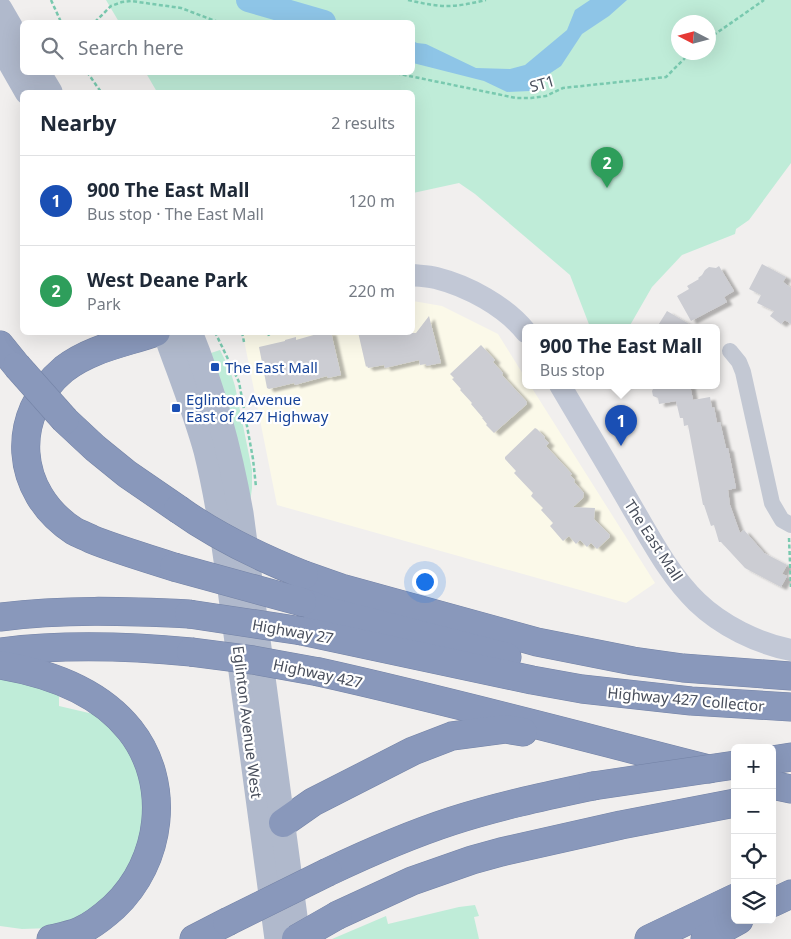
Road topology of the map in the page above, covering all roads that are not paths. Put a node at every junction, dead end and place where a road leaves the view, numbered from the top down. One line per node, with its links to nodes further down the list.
1 (8, 32): 2 (main road)
2 (20, 70)
3 (22, 75): 5 (main road)
4 (40, 75): 6 (main road)
5 (26, 90)
6 (49, 90)
7 (415, 275): 8 (main road)
8 (522, 328)
9 (146, 335): 21 (highway, bridge)
10 (166, 335): 41 (main road, Eglinton Avenue West)
11 (191, 335): 32 (main road, Eglinton Avenue West)
12 (0, 345): 20 (highway, bridge)
13 (730, 351): 15 (street)
14 (562, 389): 17 (main road, The East Mall)
15 (790, 530)
16 (0, 617): 21 (highway, Highway 27, bridge)
17 (791, 650)
18 (0, 652): 23 (highway, Highway 427, bridge)
19 (0, 665): 39 (highway)
20 (791, 676)
21 (582, 688): 22 (highway, Highway 427 Collector)
22 (791, 707)
23 (628, 749): 27 (highway); 32 (highway)
24 (791, 757): 25 (highway)
25 (776, 759)
26 (731, 766): 40 (highway, bridge)
27 (731, 775)
28 (776, 786): 29 (highway)
29 (791, 791): 30 (highway)
30 (776, 795)
31 (731, 804): 42 (highway, bridge)
32 (283, 823): 42 (main road, Eglinton Avenue West)
33 (791, 876): 34 (highway)
34 (776, 881)
35 (791, 894): 37 (highway)
36 (731, 900): 43 (highway)
37 (776, 901)
38 (732, 924): 44 (highway)
39 (51, 939)
40 (194, 939)
41 (277, 939)
42 (297, 939)
43 (649, 939)
44 (705, 939)

